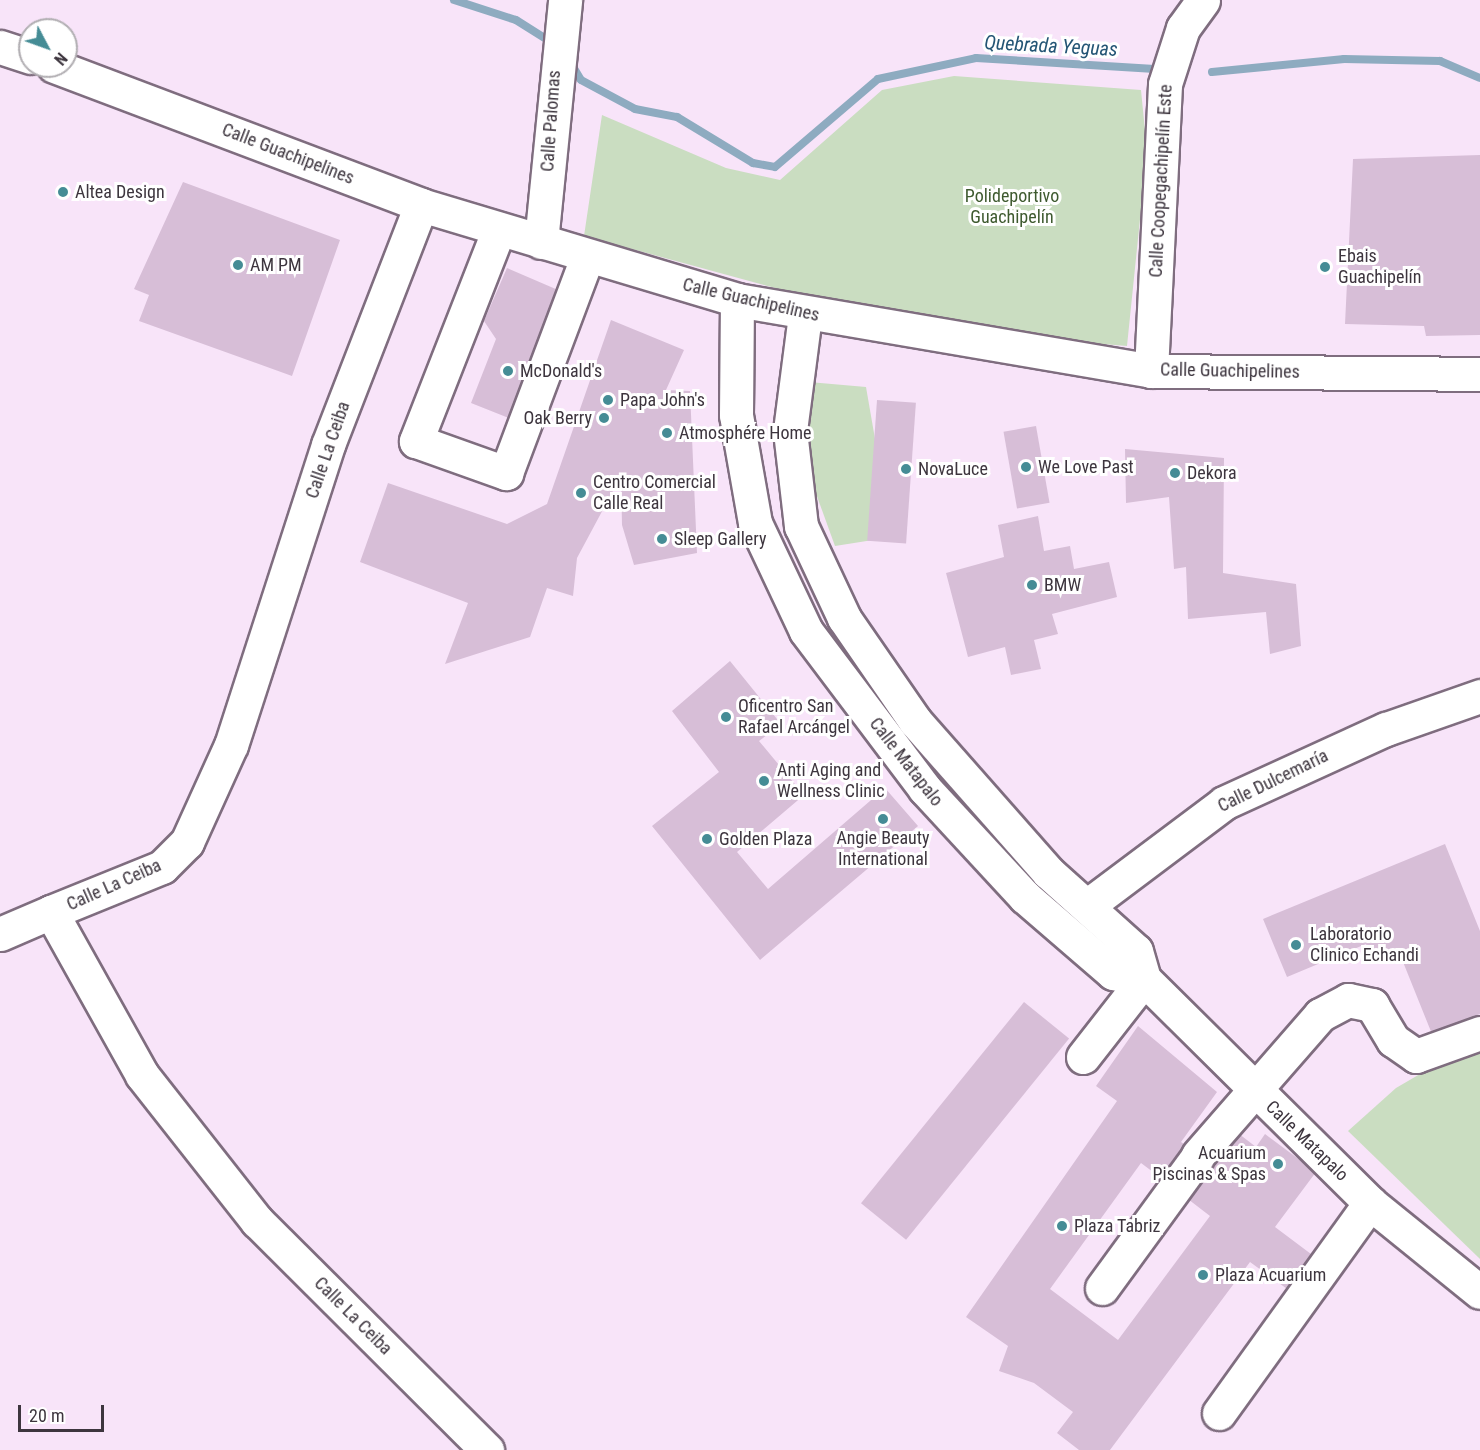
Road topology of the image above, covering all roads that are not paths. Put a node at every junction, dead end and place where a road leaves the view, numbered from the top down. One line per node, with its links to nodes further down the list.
1 (565, 0): 8 (street, Calle Palomas)
2 (1203, 0): 12 (street, Calle Coopegachipelín Este)
3 (0, 47): 4 (street)
4 (18, 53)
5 (78, 75): 6 (street, Calle Guachipelines)
6 (421, 205): 7 (street, Calle Guachipelines); 16 (street, Calle La Ceiba)
7 (499, 229): 8 (street, Calle Guachipelines); 9 (street)
8 (541, 242): 9 (street, Calle Guachipelines)
9 (587, 256): 10 (street, Calle Guachipelines)
10 (737, 300): 11 (street, Calle Guachipelines); 18 (street, Calle Matapalo)
11 (805, 315): 12 (street, Calle Guachipelines); 15 (street, Calle Matapalo)
12 (1151, 371): 13 (street, Calle Guachipelines)
13 (1480, 374)
14 (1480, 696): 15 (street, Calle Dulcemaría)
15 (1087, 906): 18 (street, Calle Matapalo)
16 (51, 912): 17 (street); 26 (street, Calle La Ceiba)
17 (0, 934)
18 (1144, 979): 20 (street); 21 (street, Calle Matapalo)
19 (1480, 1033): 21 (street)
20 (1083, 1058)
21 (1254, 1089): 22 (street, Calle Matapalo); 23 (street)
22 (1370, 1203): 24 (street, Calle Matapalo); 25 (street)
23 (1102, 1288)
24 (1480, 1292)
25 (1219, 1413)
26 (488, 1450)

